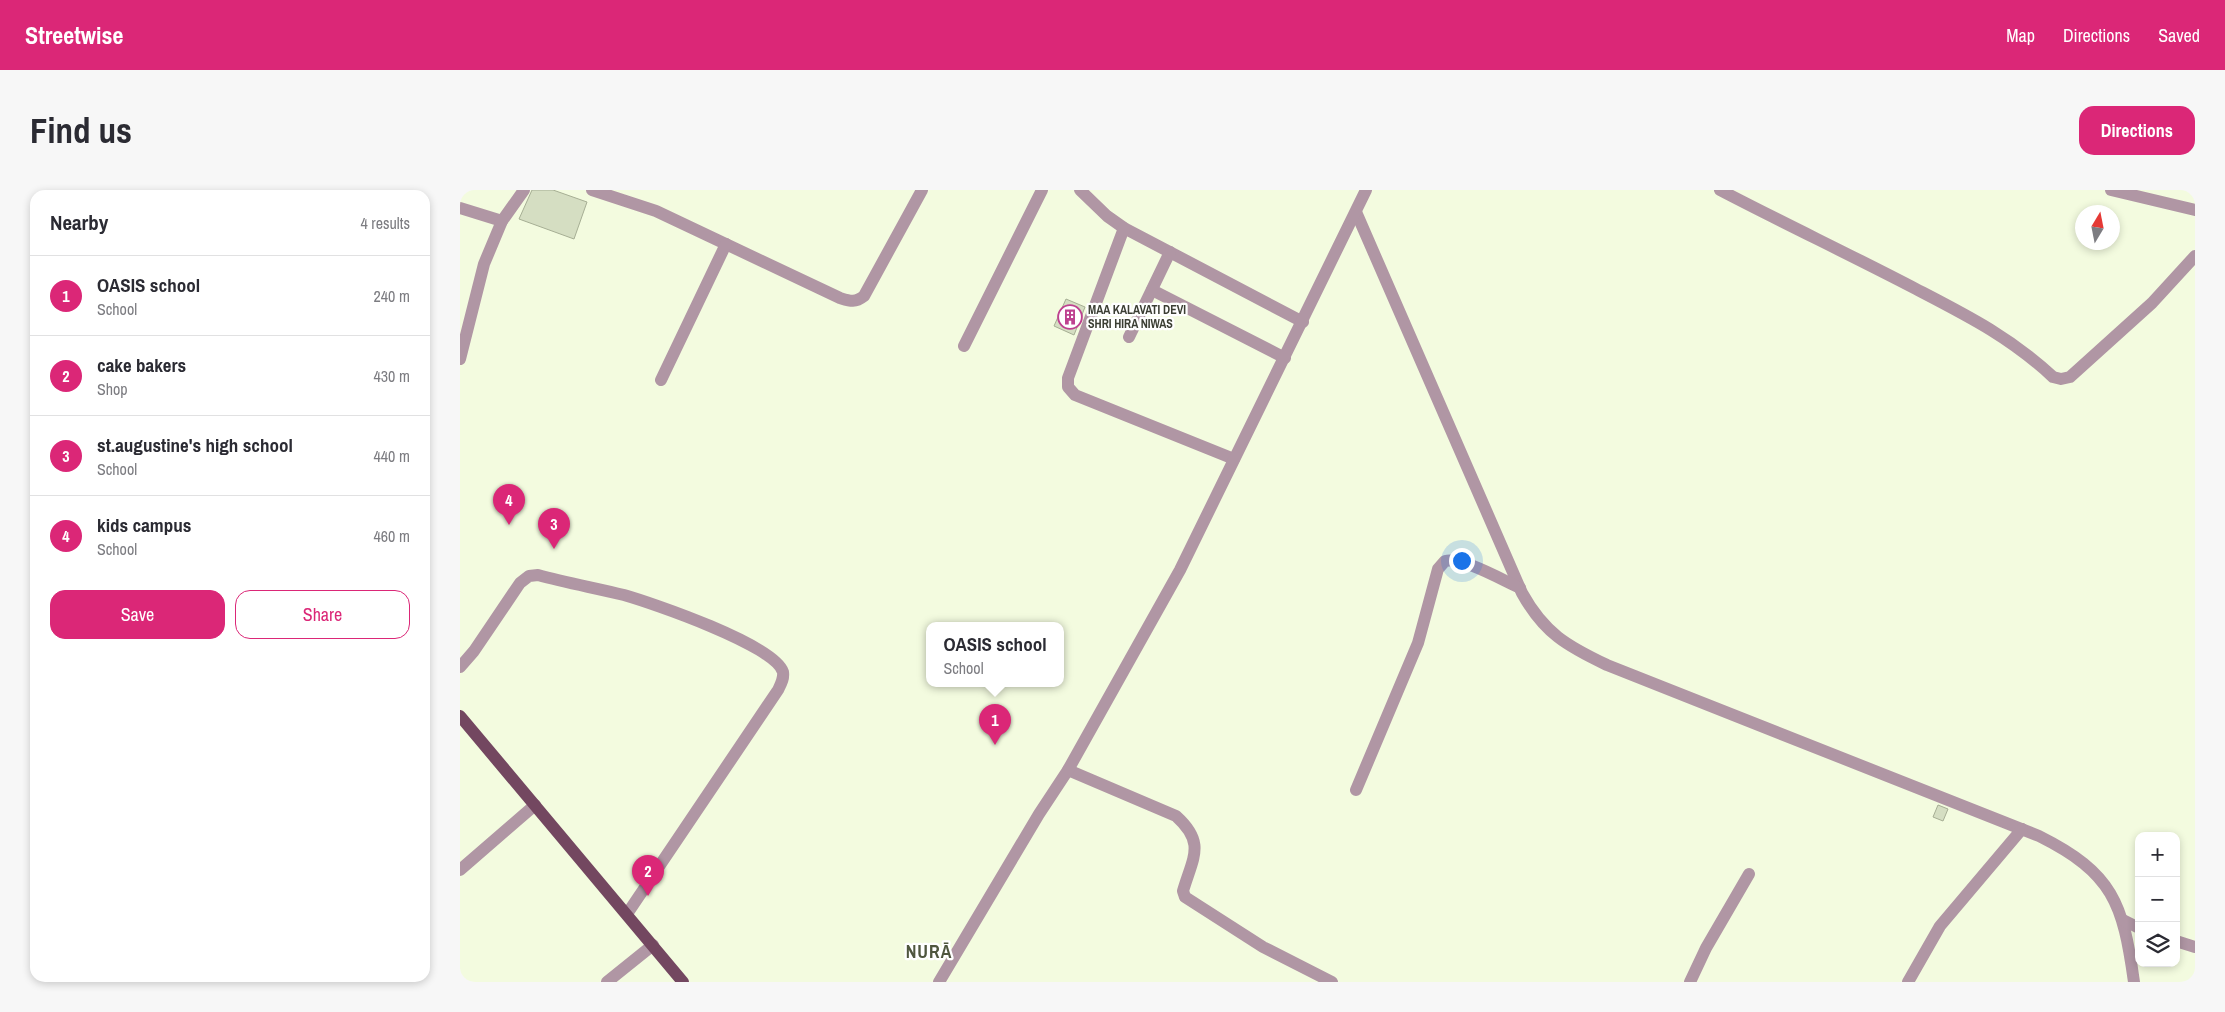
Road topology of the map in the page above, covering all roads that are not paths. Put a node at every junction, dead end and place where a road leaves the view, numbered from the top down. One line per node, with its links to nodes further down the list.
1 (524, 190): 13 (street)
2 (592, 190): 15 (street)
3 (1042, 190): 21 (street)
4 (1080, 190): 14 (street)
5 (1366, 190): 12 (street)
6 (1720, 190): 17 (street)
7 (2111, 190): 9 (street)
8 (918, 191): 15 (street)
9 (2130, 192): 11 (street)
10 (460, 208): 13 (street)
11 (2195, 210)
12 (1356, 212): 19 (street); 26 (street)
13 (502, 221): 23 (street)
14 (1124, 228): 16 (street); 25 (street)
15 (726, 244): 24 (street)
16 (1170, 252): 18 (street); 19 (street)
17 (2195, 256)
18 (1152, 290): 20 (street); 22 (street)
19 (1303, 322): 22 (street)
20 (1130, 337)
21 (964, 346)
22 (1285, 358): 25 (street)
23 (460, 359)
24 (661, 380)
25 (1234, 459): 29 (street)
26 (1520, 588): 30 (street); 32 (street)
27 (460, 667): 35 (street)
28 (460, 716): 31 (main road)
29 (1068, 770): 43 (street); 44 (street)
30 (1356, 790)
31 (535, 805): 33 (street); 35 (main road)
32 (2022, 829): 36 (street); 46 (street)
33 (460, 870)
34 (1749, 874): 45 (street)
35 (627, 914): 39 (main road)
36 (2123, 920): 37 (street); 47 (street)
37 (2135, 926)
38 (2180, 942): 40 (street)
39 (653, 945): 41 (street); 42 (main road)
40 (2195, 947)
41 (607, 982)
42 (684, 982)
43 (939, 982)
44 (1332, 982)
45 (1690, 982)
46 (1908, 982)
47 (2134, 982)

